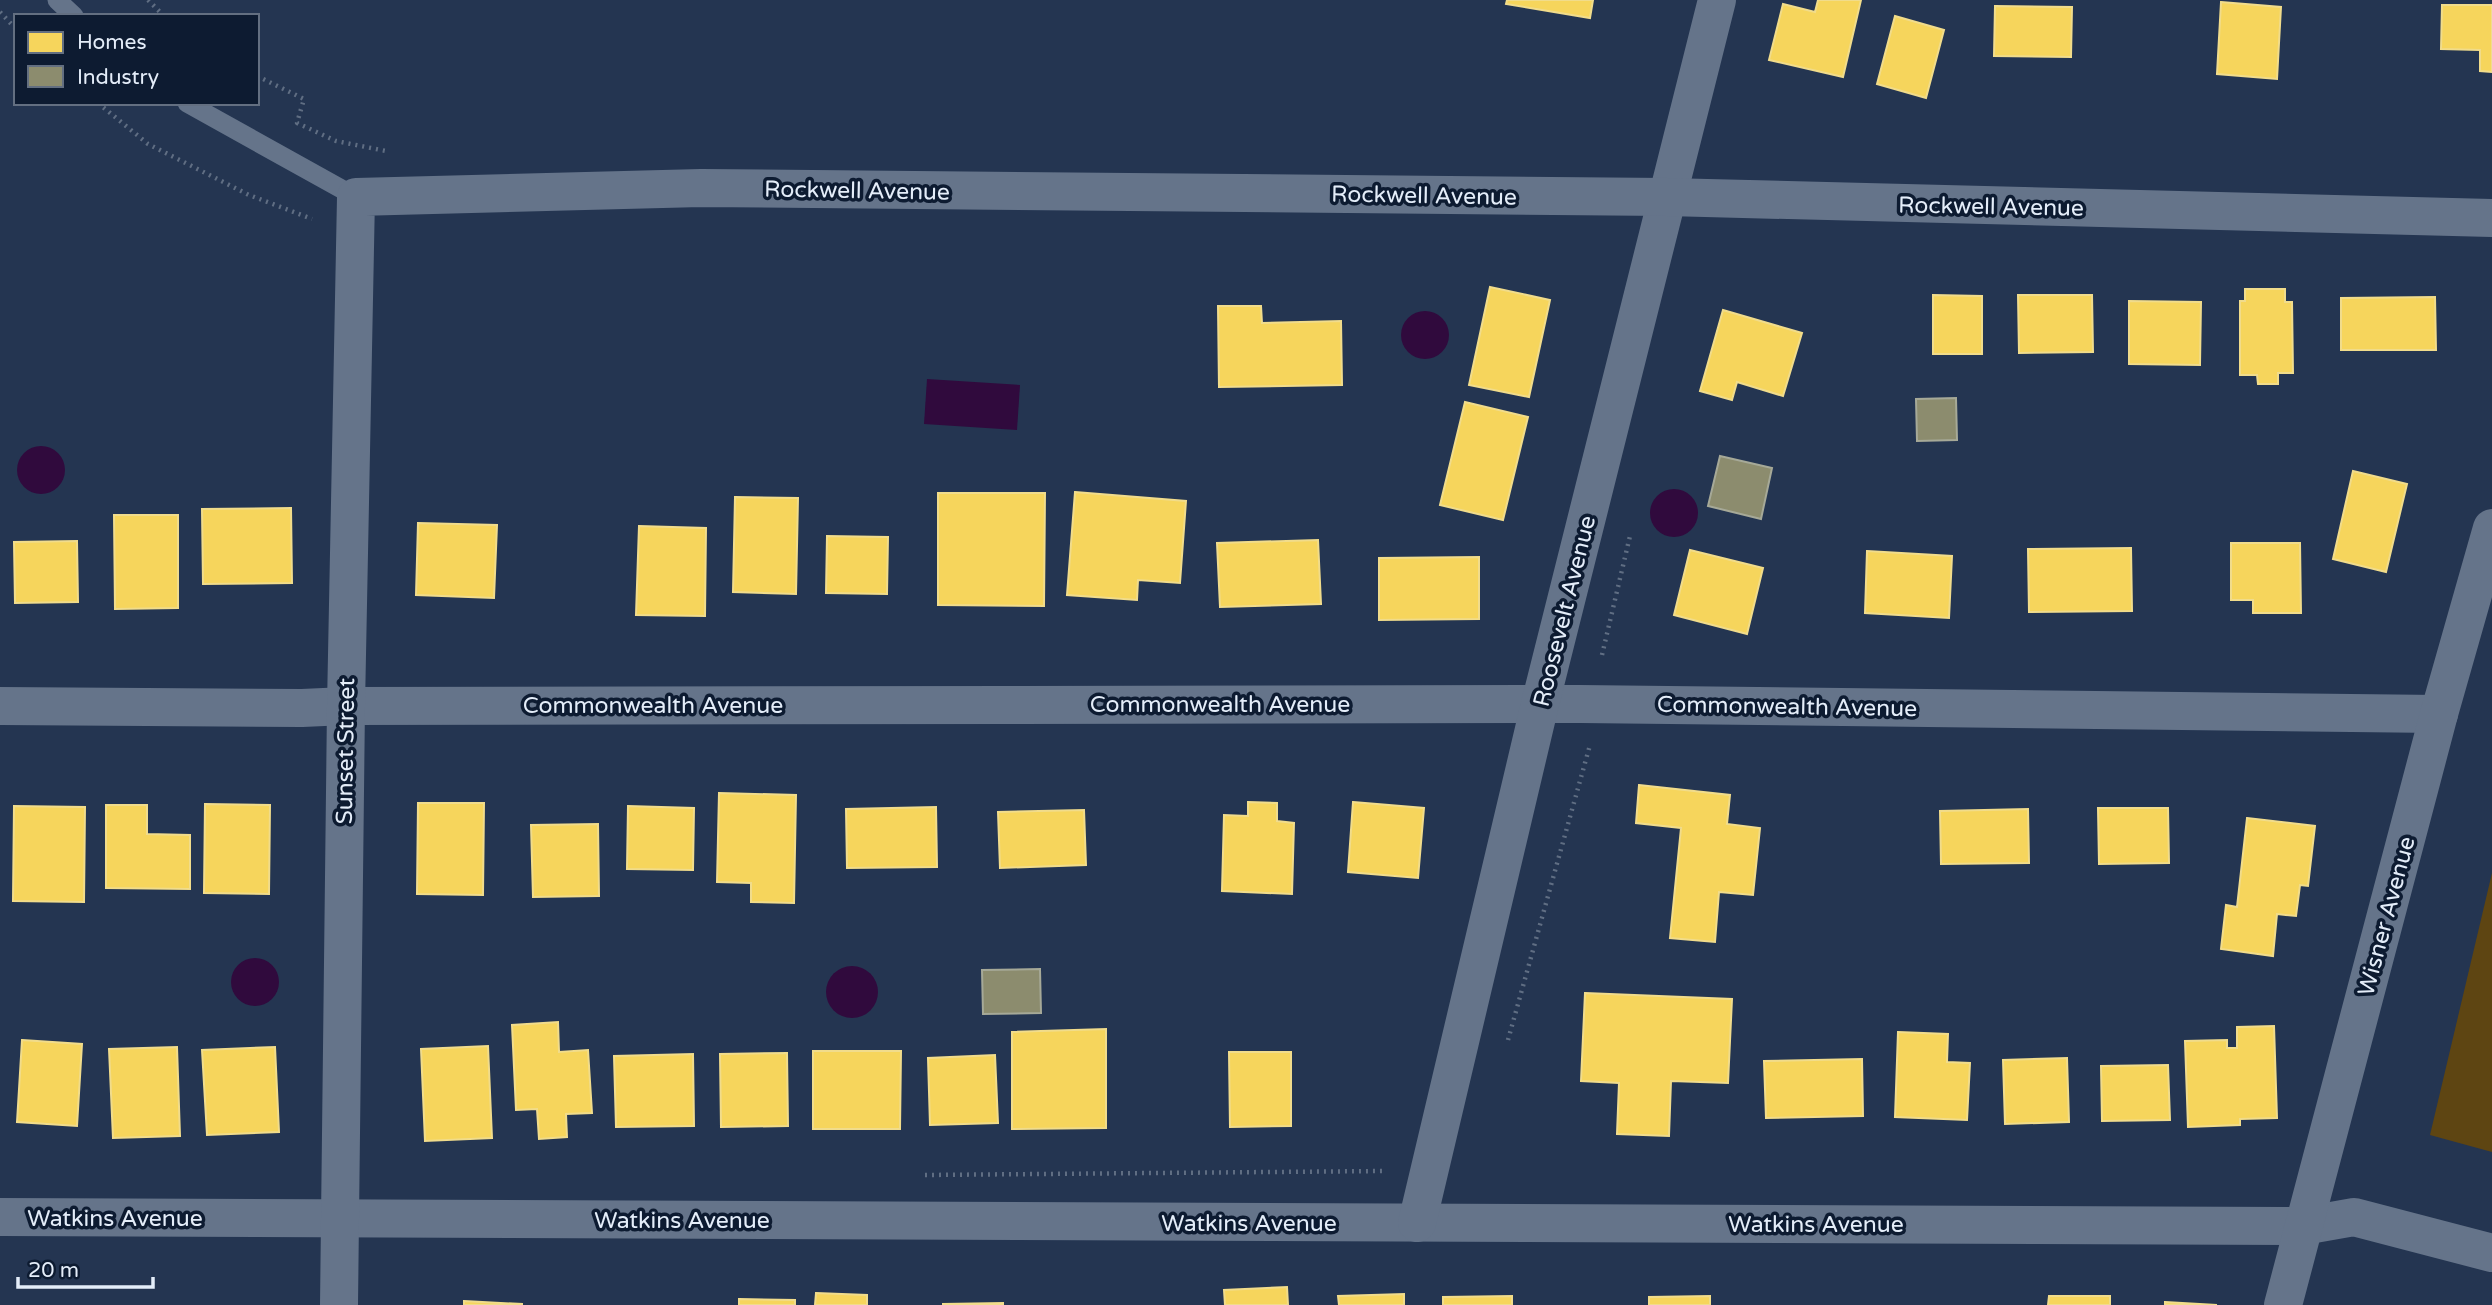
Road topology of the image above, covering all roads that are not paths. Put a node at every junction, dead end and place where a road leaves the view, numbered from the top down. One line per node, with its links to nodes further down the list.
1 (57, 0): 3 (lane)
2 (1717, 0): 6 (street, Roosevelt Avenue)
3 (72, 14)
4 (191, 105): 5 (lane)
5 (356, 197): 6 (street, Rockwell Avenue); 11 (street, Sunset Street)
6 (1667, 197): 7 (street, Rockwell Avenue); 9 (street, Roosevelt Avenue)
7 (2492, 218)
8 (2492, 528): 12 (street, Wisner Avenue)
9 (1540, 704): 11 (street, Commonwealth Avenue); 12 (street, Commonwealth Avenue); 15 (street, Roosevelt Avenue)
10 (0, 706): 11 (street, Commonwealth Avenue)
11 (346, 706): 14 (street, Sunset Street)
12 (2439, 714): 16 (street, Wisner Avenue)
13 (0, 1217): 14 (street, Watkins Avenue)
14 (339, 1219): 15 (street, Watkins Avenue); 18 (street, Sunset Street)
15 (1417, 1223): 16 (street, Watkins Avenue)
16 (2303, 1226): 17 (street, Watkins Avenue); 19 (street, Wisner Avenue)
17 (2492, 1253)
18 (339, 1305)
19 (2283, 1305)

